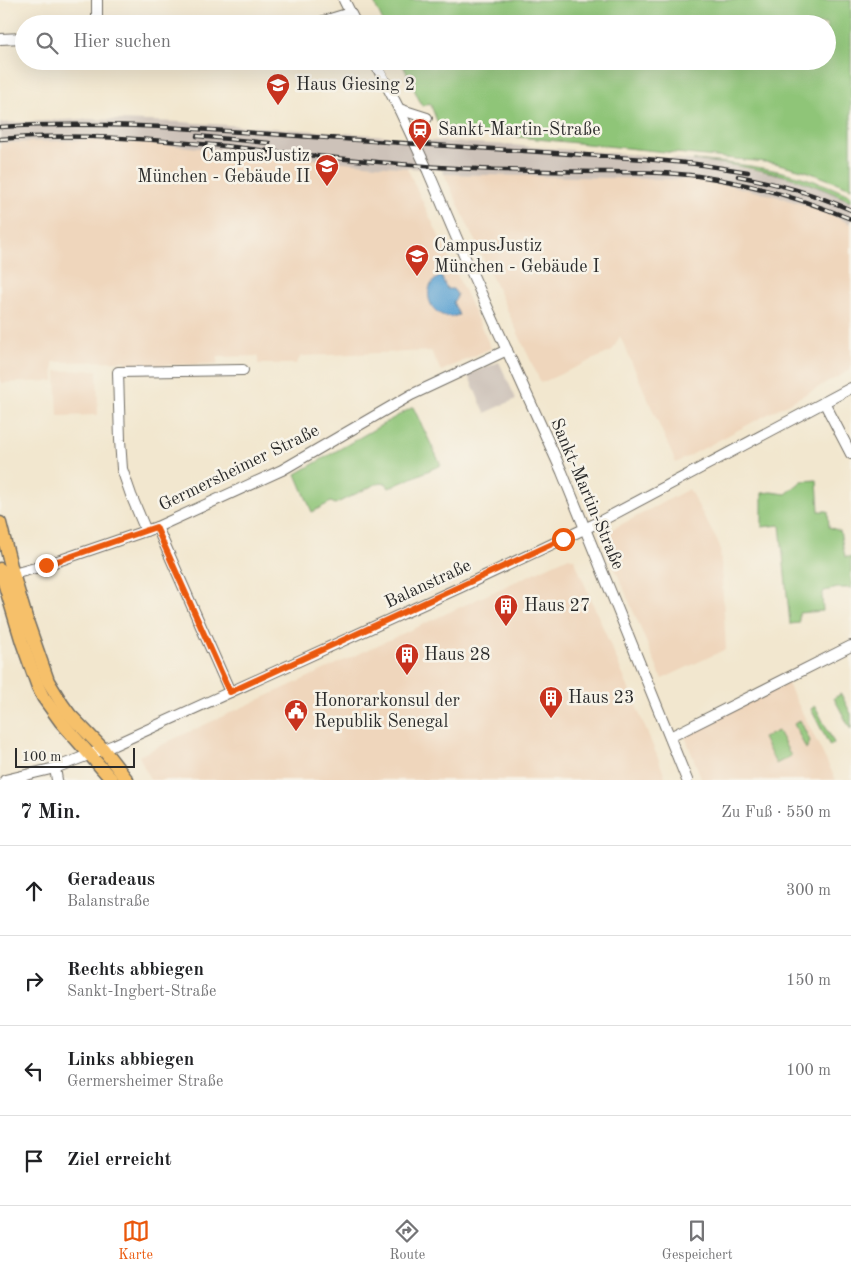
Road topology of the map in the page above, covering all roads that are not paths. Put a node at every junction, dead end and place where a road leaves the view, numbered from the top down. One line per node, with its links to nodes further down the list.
1 (96, 0): 4 (street)
2 (344, 0): 3 (street)
3 (350, 13): 5 (street)
4 (97, 15)
5 (343, 15)
6 (15, 38): 7 (street)
7 (0, 39)
8 (379, 70): 9 (street, Sankt-Martin-Straße)
9 (399, 110): 10 (street); 11 (street, Sankt-Martin-Straße)
10 (427, 118)
11 (507, 350): 17 (street, Germersheimer Straße); 18 (street, Sankt-Martin-Straße)
12 (243, 370): 17 (street)
13 (851, 388): 14 (street, Balanstraße)
14 (824, 402): 15 (street); 18 (street, Balanstraße)
15 (851, 454)
16 (0, 524): 19 (main road)
17 (151, 529): 19 (street, Germersheimer Straße); 21 (street)
18 (585, 529): 21 (street, Balanstraße); 22 (street, Sankt-Martin-Straße)
19 (5, 573): 23 (main road); 24 (main road)
20 (851, 646): 22 (street)
21 (230, 692): 23 (street, Balanstraße)
22 (670, 737): 30 (street, Sankt-Martin-Straße)
23 (103, 749): 24 (street, Balanstraße); 29 (main road)
24 (90, 755): 25 (street, Balanstraße); 28 (main road)
25 (54, 768): 26 (street, Balanstraße); 27 (street)
26 (5, 780)
27 (57, 780)
28 (112, 780)
29 (127, 780)
30 (687, 780)

